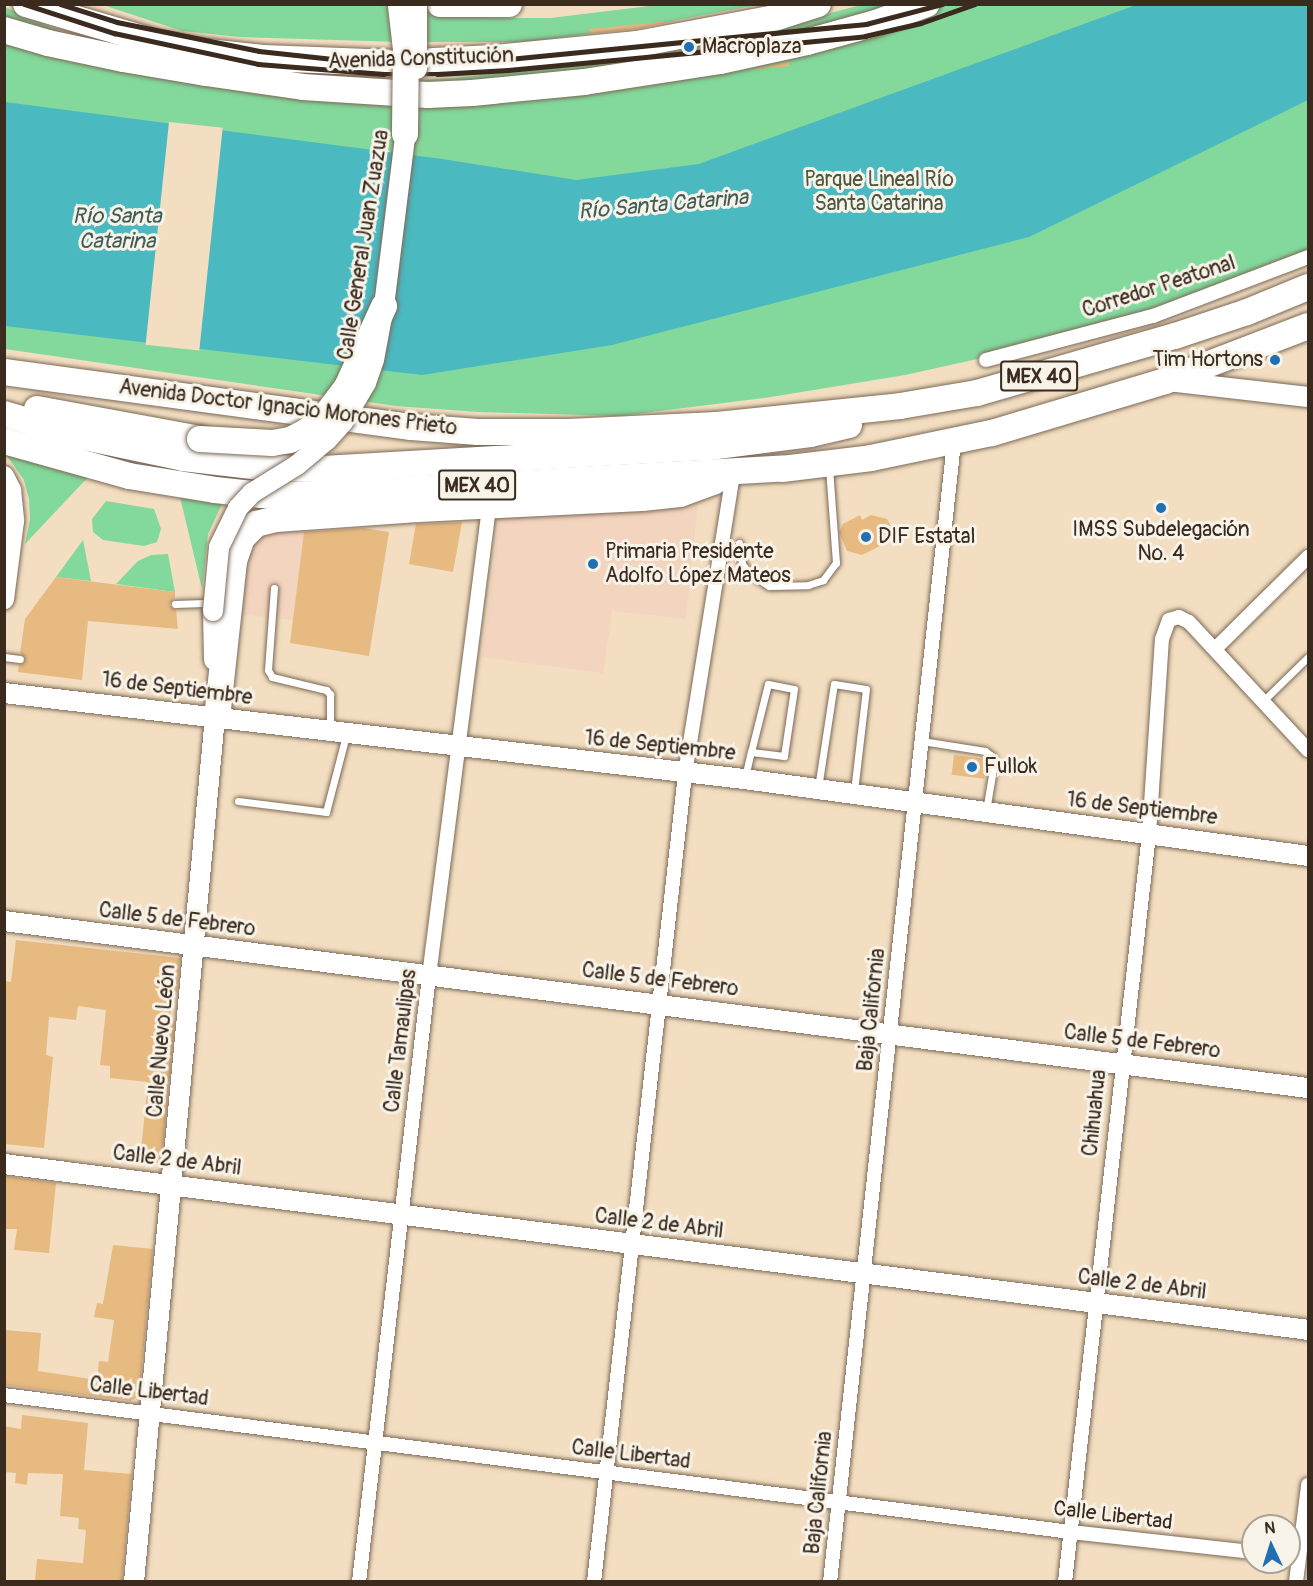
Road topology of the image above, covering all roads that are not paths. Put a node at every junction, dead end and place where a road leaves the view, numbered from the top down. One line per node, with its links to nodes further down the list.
1 (26, 4): 6 (highway, Avenida Constitución)
2 (400, 4): 9 (highway, bridge)
3 (417, 4): 9 (street, Calle General Juan Zuazua, bridge)
4 (440, 4): 5 (highway)
5 (510, 4)
6 (818, 4)
7 (927, 4): 8 (highway)
8 (4, 30)
9 (405, 134): 12 (street, Calle General Juan Zuazua, bridge)
10 (1308, 257): 14 (street, Corredor Peatonal)
11 (1308, 287): 19 (highway, Avenida Doctor Ignacio Morones Prieto / MEX 40)
12 (384, 306): 18 (highway, bridge); 32 (street, Calle General Juan Zuazua, bridge)
13 (1308, 326): 16 (highway, MEX 40)
14 (986, 360)
15 (4, 372): 19 (highway, Avenida Doctor Ignacio Morones Prieto / MEX 40)
16 (1166, 381): 17 (street); 22 (highway, MEX 40)
17 (1308, 397)
18 (4, 402)
19 (900, 406): 20 (highway)
20 (16, 417)
21 (4, 441): 24 (highway, MEX 40)
22 (954, 442): 23 (highway, MEX 40); 41 (street, Baja California)
23 (829, 464): 24 (highway, MEX 40); 27 (lane)
24 (730, 473): 26 (highway); 45 (street)
25 (4, 476): 30 (street)
26 (489, 506): 39 (highway); 42 (street, Calle Tamaulipas)
27 (739, 543)
28 (1308, 557): 33 (street)
29 (274, 588): 40 (lane)
30 (4, 599)
31 (175, 604): 32 (lane)
32 (213, 607): 39 (street, Calle Nuevo León)
33 (1215, 649): 38 (street); 52 (street, Chihuahua)
34 (4, 657): 36 (lane)
35 (1308, 657): 38 (lane)
36 (20, 659)
37 (4, 693): 39 (street, 16 de Septiembre)
38 (1263, 701): 43 (street)
39 (217, 718): 40 (street, 16 de Septiembre); 55 (street, Calle Nuevo León)
40 (338, 732): 42 (street, 16 de Septiembre); 49 (lane)
41 (922, 741): 50 (street, Baja California); 51 (lane)
42 (458, 746): 45 (street, 16 de Septiembre); 56 (street, Calle Tamaulipas)
43 (1308, 750)
44 (751, 752): 44 (lane); 46 (lane)
45 (685, 774): 46 (street, 16 de Septiembre); 57 (street)
46 (744, 779): 47 (street, 16 de Septiembre)
47 (818, 790): 48 (street, 16 de Septiembre); 48 (lane)
48 (853, 795): 50 (street, 16 de Septiembre)
49 (238, 801)
50 (916, 804): 51 (street, 16 de Septiembre); 58 (street, Baja California)
51 (986, 813): 52 (street, 16 de Septiembre)
52 (1149, 834): 53 (street, 16 de Septiembre); 59 (street, Chihuahua)
53 (1308, 855)
54 (4, 921): 55 (street, Calle 5 de Febrero)
55 (195, 946): 56 (street, Calle 5 de Febrero); 62 (street, Calle Nuevo León)
56 (429, 976): 57 (street, Calle 5 de Febrero); 63 (street, Calle Tamaulipas)
57 (659, 1003): 58 (street, Calle 5 de Febrero); 64 (street)
58 (890, 1035): 59 (street, Calle 5 de Febrero); 65 (street, Baja California)
59 (1121, 1064): 60 (street, Calle 5 de Febrero); 66 (street, Chihuahua)
60 (1308, 1088)
61 (4, 1164): 62 (street, Calle 2 de Abril)
62 (172, 1184): 63 (street, Calle 2 de Abril); 69 (street, Calle Nuevo León)
63 (402, 1214): 64 (street, Calle 2 de Abril); 70 (street, Calle Tamaulipas)
64 (631, 1245): 65 (street, Calle 2 de Abril); 71 (street)
65 (864, 1273): 66 (street, Calle 2 de Abril); 73 (street, Baja California)
66 (1097, 1303): 67 (street, Calle 2 de Abril); 74 (street, Chihuahua)
67 (1308, 1330)
68 (4, 1395): 69 (street, Calle Libertad)
69 (150, 1414): 70 (street, Calle Libertad); 77 (street, Calle Nuevo León)
70 (374, 1442): 71 (street, Calle Libertad); 78 (street, Calle Tamaulipas)
71 (607, 1473): 73 (street, Calle Libertad); 79 (street)
72 (1308, 1485): 75 (street)
73 (839, 1502): 74 (street, Calle Libertad); 80 (street, Baja California)
74 (1071, 1532): 76 (street, Calle Libertad); 81 (street, Chihuahua)
75 (1301, 1542)
76 (1241, 1551)
77 (134, 1581)
78 (359, 1581)
79 (594, 1581)
80 (830, 1581)
81 (1065, 1581)

